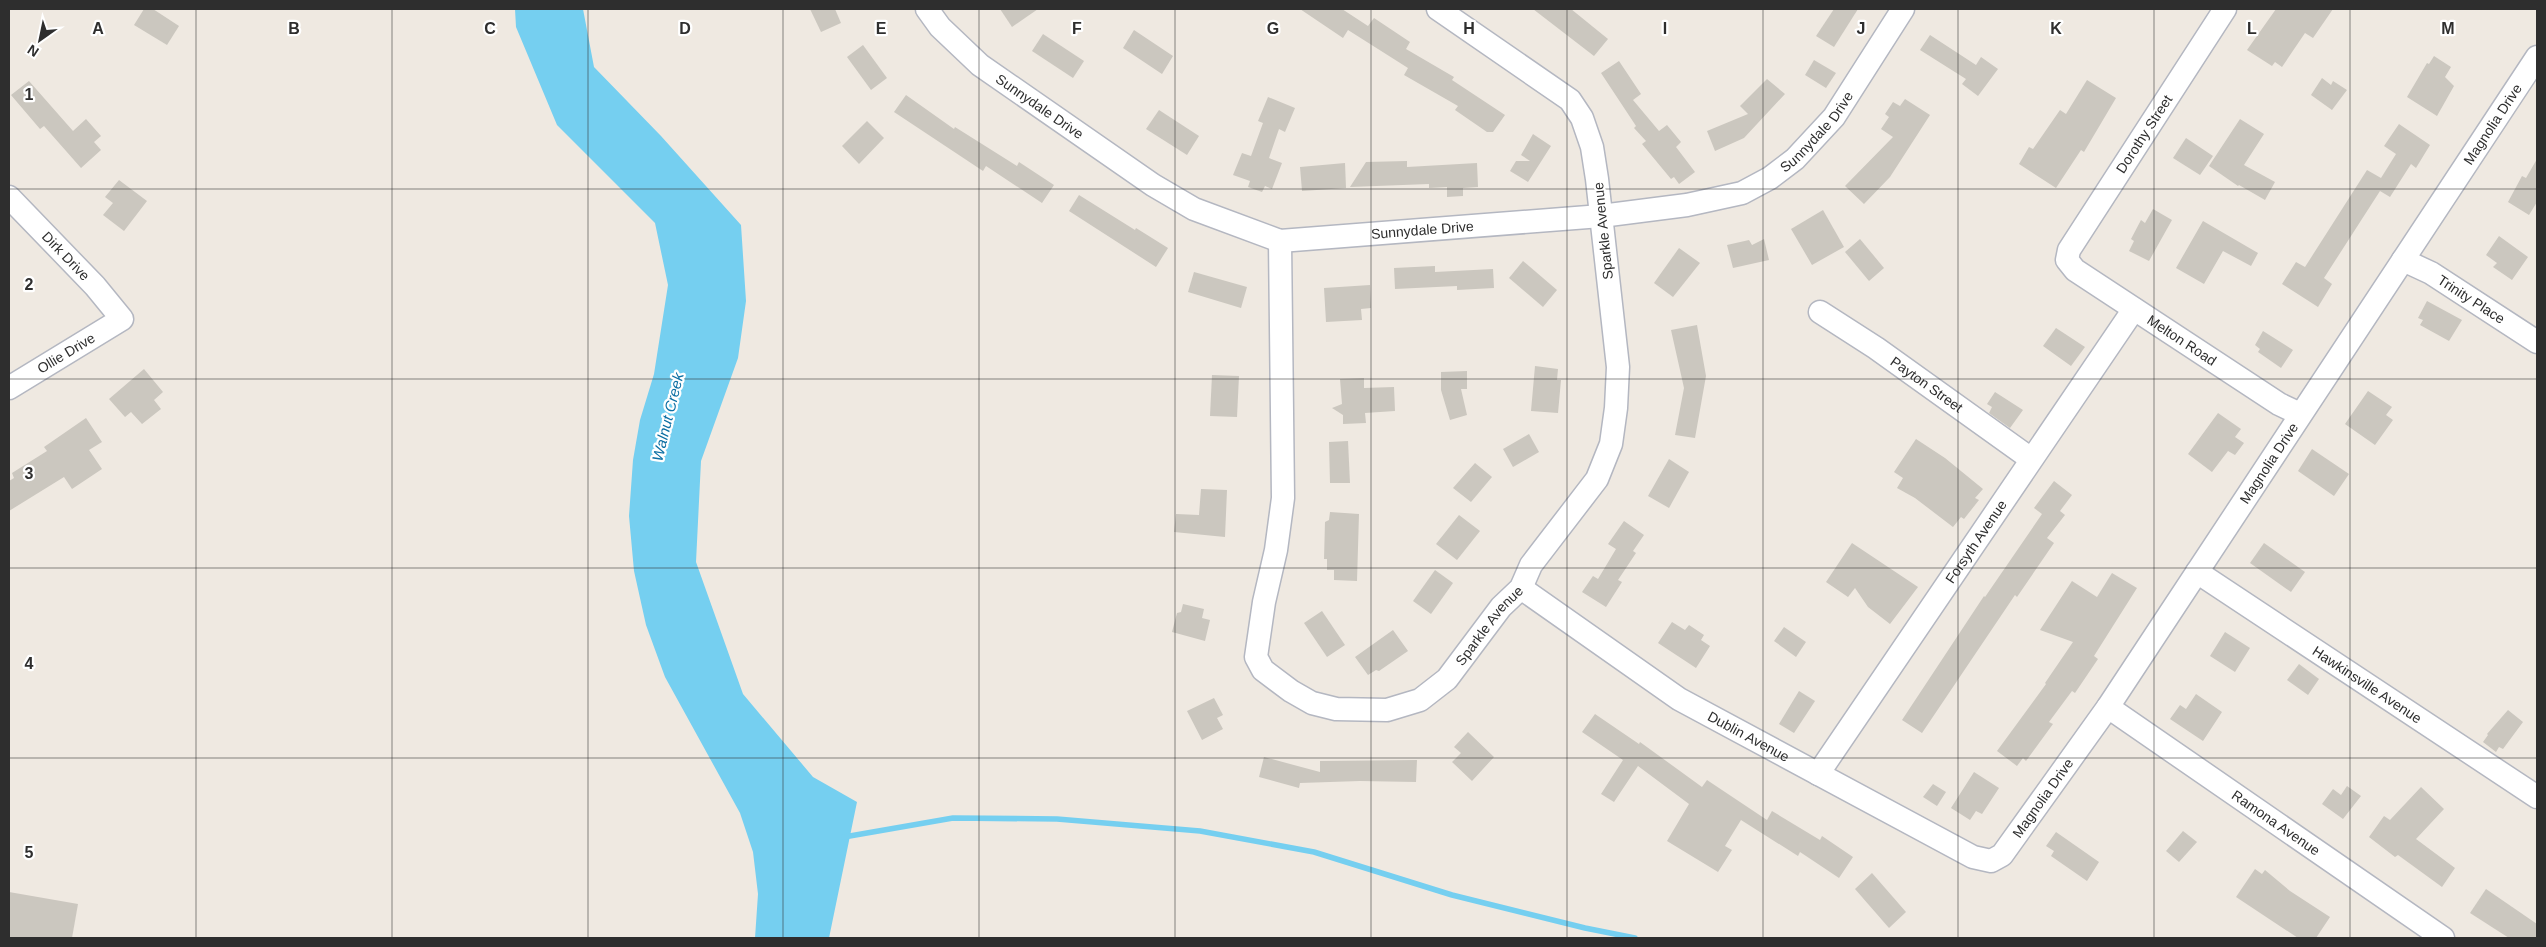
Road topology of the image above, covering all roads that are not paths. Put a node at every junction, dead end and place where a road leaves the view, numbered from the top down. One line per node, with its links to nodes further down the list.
1 (926, 9): 8 (street, Sunnydale Drive)
2 (1438, 9): 7 (street, Sparkle Avenue)
3 (1903, 9): 7 (street, Sunnydale Drive)
4 (2225, 9): 9 (street, Dorothy Street)
5 (2537, 57): 10 (street, Magnolia Drive)
6 (9, 197): 13 (street, Dirk Drive)
7 (1601, 216): 8 (street, Sunnydale Drive); 19 (street, Sparkle Avenue)
8 (1280, 241): 19 (street, Sparkle Avenue)
9 (2067, 260): 11 (street, Melton Road)
10 (2403, 260): 14 (street, Trinity Place); 16 (street, Magnolia Drive)
11 (2134, 309): 16 (street, Melton Road); 17 (street, Forsyth Avenue)
12 (1820, 312): 17 (street, Payton Street)
13 (122, 319): 15 (street, Ollie Drive)
14 (2537, 342)
15 (9, 388)
16 (2300, 414): 18 (street, Magnolia Drive)
17 (2031, 459): 21 (street, Forsyth Avenue)
18 (2197, 572): 20 (street, Magnolia Drive); 22 (street, Hawkinsville Avenue)
19 (1521, 588): 21 (street, Dublin Avenue)
20 (2108, 707): 23 (street, Magnolia Drive); 24 (street, Ramona Avenue)
21 (1818, 774): 23 (street, Dublin Avenue)
22 (2537, 797)
23 (1991, 861)
24 (2442, 938)

